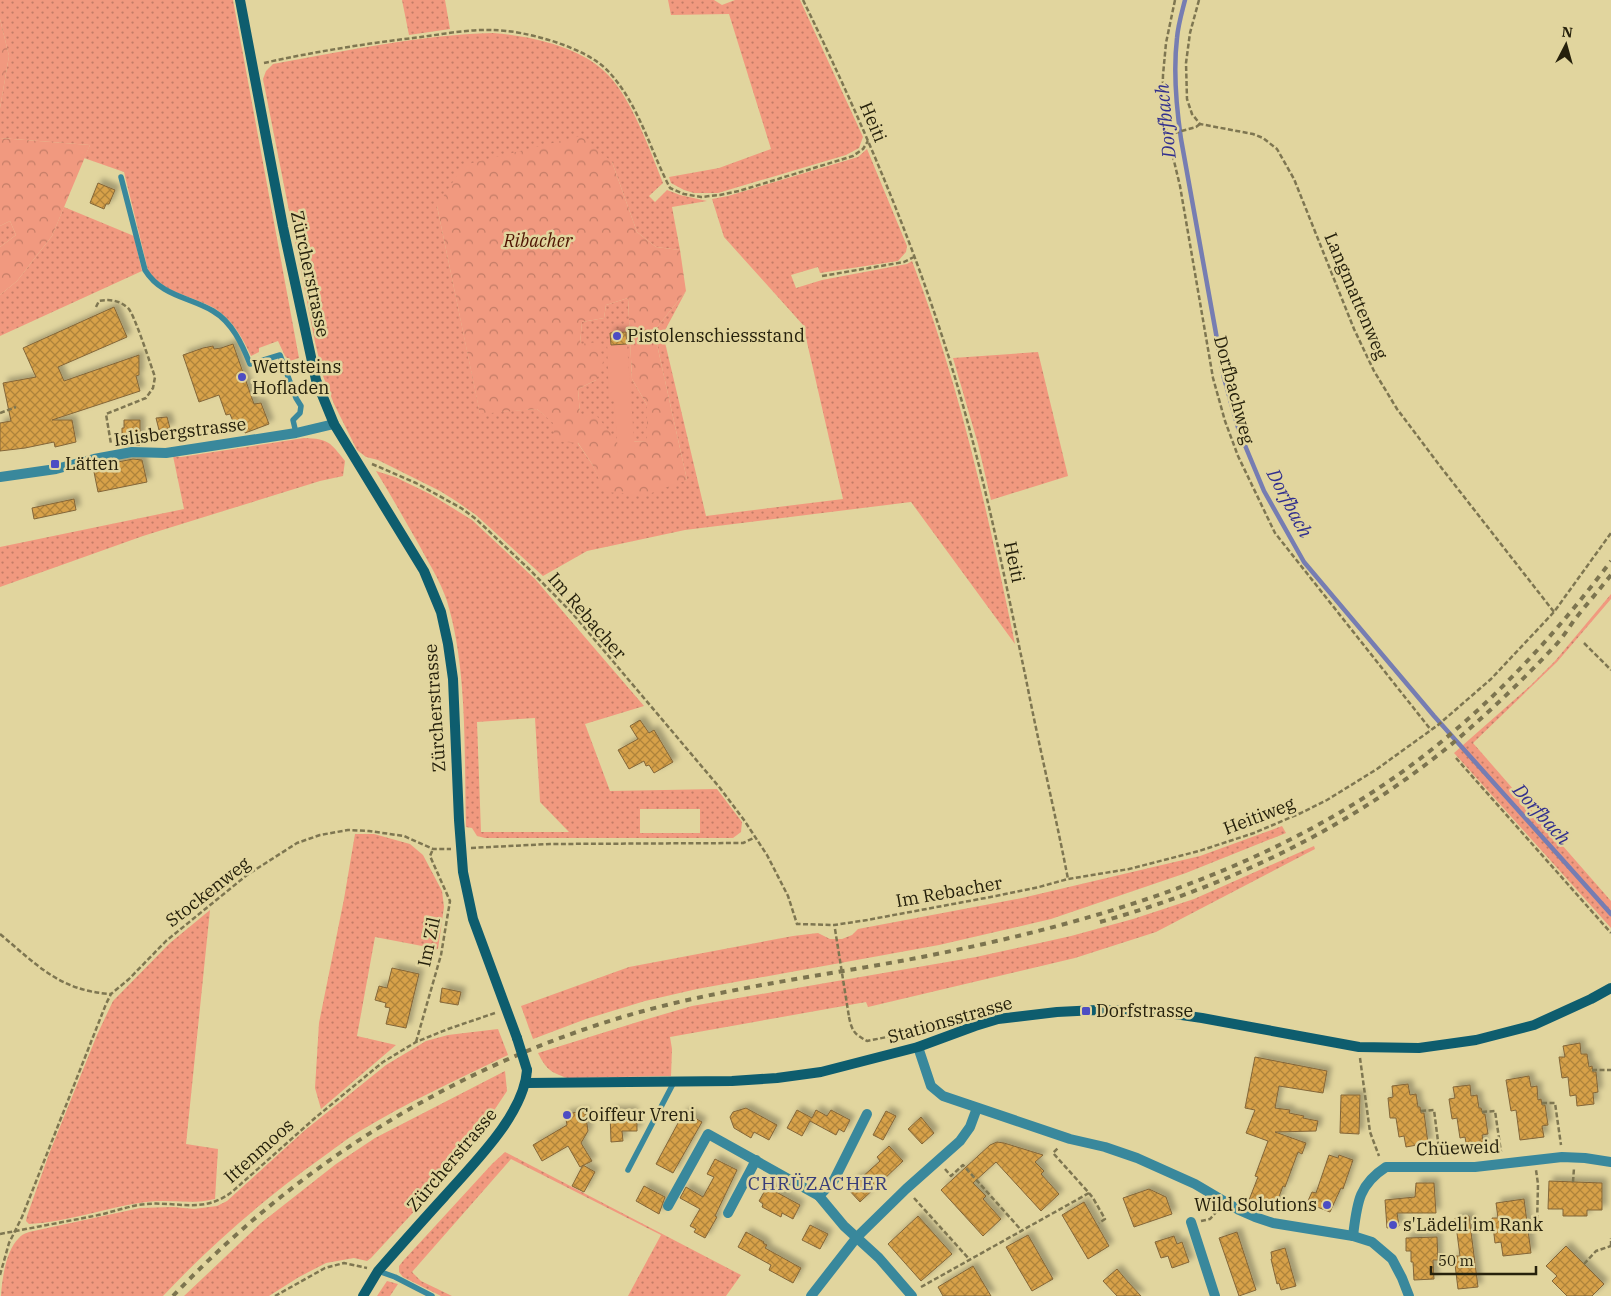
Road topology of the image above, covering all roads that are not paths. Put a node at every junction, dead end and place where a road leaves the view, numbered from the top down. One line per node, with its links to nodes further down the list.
1 (240, 0): 3 (main road, Zürcherstrasse)
2 (121, 177): 4 (lane)
3 (334, 424): 4 (street, Islisbergstrasse); 9 (main road, Zürcherstrasse, bridge)
4 (296, 433): 5 (street, Islisbergstrasse)
5 (0, 477)
6 (1611, 988): 7 (main road, Stationsstrasse)
7 (918, 1047): 8 (main road, Stationsstrasse); 10 (street)
8 (674, 1082): 9 (main road, Stationsstrasse); 14 (lane)
9 (526, 1083): 21 (main road, Zürcherstrasse)
10 (978, 1108): 19 (street); 20 (street)
11 (867, 1114): 15 (street)
12 (756, 1160): 15 (street); 16 (street); 17 (street)
13 (1611, 1162): 19 (street, Chüeweid)
14 (628, 1170)
15 (819, 1196): 20 (street)
16 (668, 1206)
17 (728, 1213)
18 (1191, 1222): 26 (street)
19 (1353, 1236): 27 (street)
20 (857, 1237): 22 (street); 25 (street)
21 (378, 1271): 23 (main road, Zürcherstrasse); 24 (lane)
22 (914, 1293)
23 (363, 1296)
24 (432, 1296)
25 (811, 1296)
26 (1215, 1296)
27 (1409, 1296)

